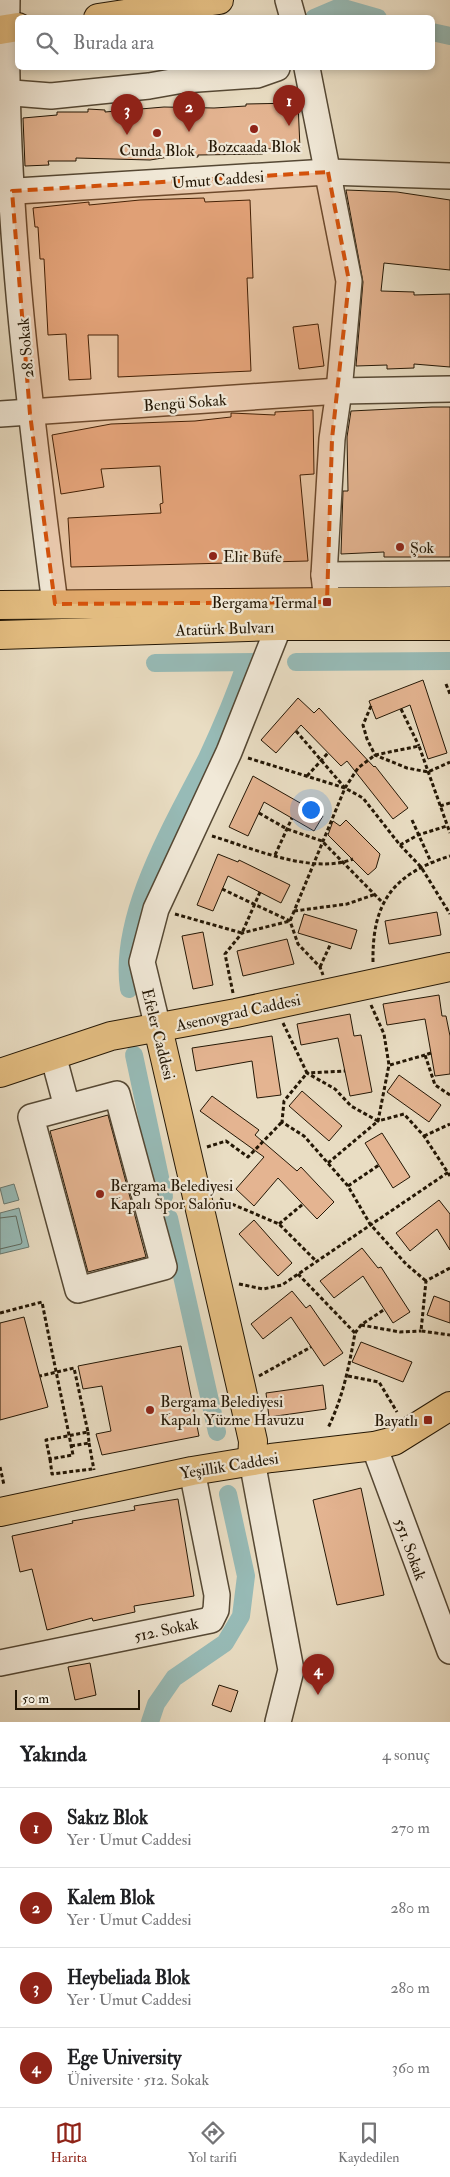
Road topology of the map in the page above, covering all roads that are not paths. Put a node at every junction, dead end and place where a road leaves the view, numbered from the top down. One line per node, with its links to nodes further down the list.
1 (6, 0): 6 (street, 28. Sokak)
2 (219, 0): 4 (main road)
3 (288, 0): 5 (street)
4 (118, 15)
5 (292, 15)
6 (8, 28): 9 (street, 28. Sokak)
7 (270, 70): 9 (street)
8 (307, 70): 10 (street)
9 (3, 92): 12 (street, 28. Sokak)
10 (328, 172): 11 (street, Umut Caddesi); 12 (street, Umut Caddesi); 14 (street)
11 (450, 176)
12 (6, 192): 16 (street, 28. Sokak)
13 (450, 389): 14 (street, Bengü Sokak)
14 (339, 391): 16 (street, Bengü Sokak); 18 (street)
15 (0, 414): 16 (street, Bengü Sokak)
16 (30, 414): 21 (street, 28. Sokak)
17 (450, 574): 18 (street)
18 (324, 575): 20 (street)
19 (450, 601): 20 (main road, Atatürk Bulvarı)
20 (326, 602): 21 (main road, Atatürk Bulvarı)
21 (55, 604): 22 (main road, Atatürk Bulvarı)
22 (0, 605)
23 (279, 626): 24 (main road, Atatürk Bulvarı); 25 (main road, Atatürk Bulvarı); 27 (street, Efeler Caddesi)
24 (450, 626)
25 (0, 635)
26 (450, 967): 27 (main road, Asenovgrad Caddesi)
27 (158, 1028): 28 (main road, Asenovgrad Caddesi); 33 (main road, Efeler Caddesi)
28 (53, 1055): 29 (main road, Asenovgrad Caddesi); 30 (street)
29 (0, 1073)
30 (67, 1107): 30 (street)
31 (450, 1406): 32 (main road, Yeşillik Caddesi)
32 (374, 1446): 33 (main road, Yeşillik Caddesi); 36 (street, 551. Sokak)
33 (252, 1461): 34 (main road, Yeşillik Caddesi); 38 (street)
34 (192, 1471): 35 (main road, Yeşillik Caddesi); 37 (street, 512. Sokak)
35 (0, 1512)
36 (450, 1651)
37 (0, 1663)
38 (278, 1722)

